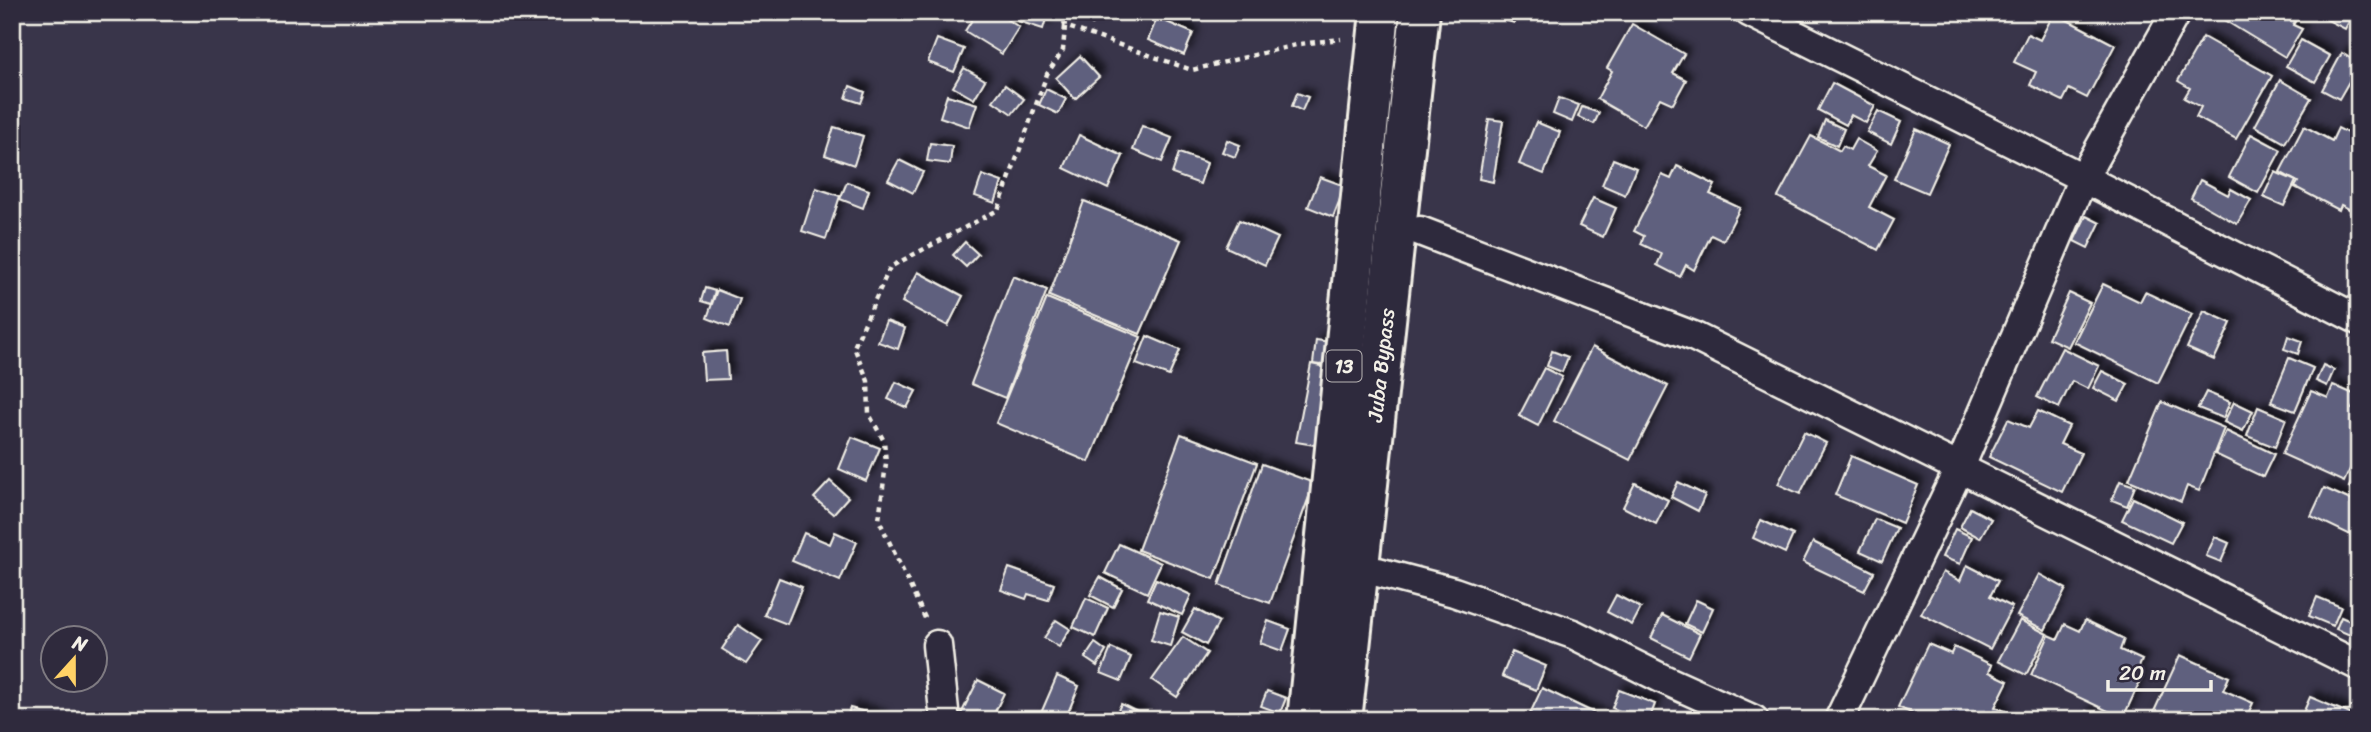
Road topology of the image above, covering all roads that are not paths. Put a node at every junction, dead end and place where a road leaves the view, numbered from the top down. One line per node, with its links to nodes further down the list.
1 (1380, 12): 13 (main road, Juba Bypass / 13)
2 (1420, 12): 14 (main road, Juba Bypass)
3 (1749, 12): 5 (street)
4 (2176, 12): 5 (street)
5 (2083, 178): 7 (street); 8 (street)
6 (1420, 231): 8 (street)
7 (2359, 320)
8 (1960, 467): 11 (street); 16 (street)
9 (1378, 572): 15 (street)
10 (937, 645): 12 (street)
11 (2359, 666)
12 (945, 720)
13 (1307, 720)
14 (1342, 720)
15 (1754, 720)
16 (1839, 720)

